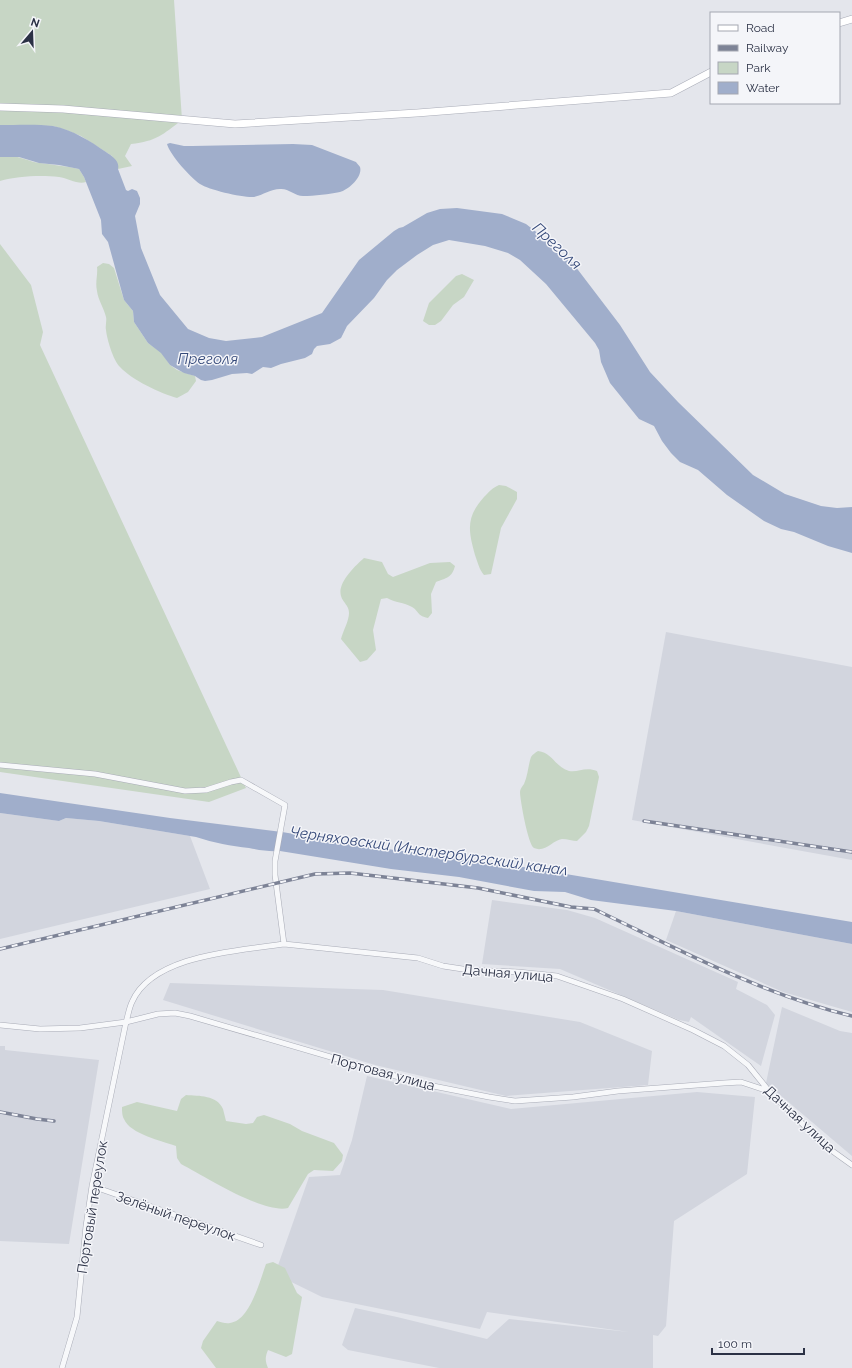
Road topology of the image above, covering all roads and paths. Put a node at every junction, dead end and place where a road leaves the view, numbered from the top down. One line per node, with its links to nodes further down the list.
1 (852, 19): 2 (street)
2 (840, 23)
3 (710, 73): 4 (street)
4 (0, 107)
5 (0, 765): 6 (street)
6 (284, 944): 7 (street, Дачная улица); 9 (street, Дачная улица)
7 (126, 1022): 8 (street, Портовая улица); 9 (street, Портовая улица); 11 (street, Портовый переулок)
8 (0, 1025)
9 (769, 1092): 10 (street, Дачная улица)
10 (852, 1165)
11 (92, 1186): 12 (street, Зелёный переулок); 13 (street, Портовый переулок)
12 (261, 1245)
13 (62, 1368)

